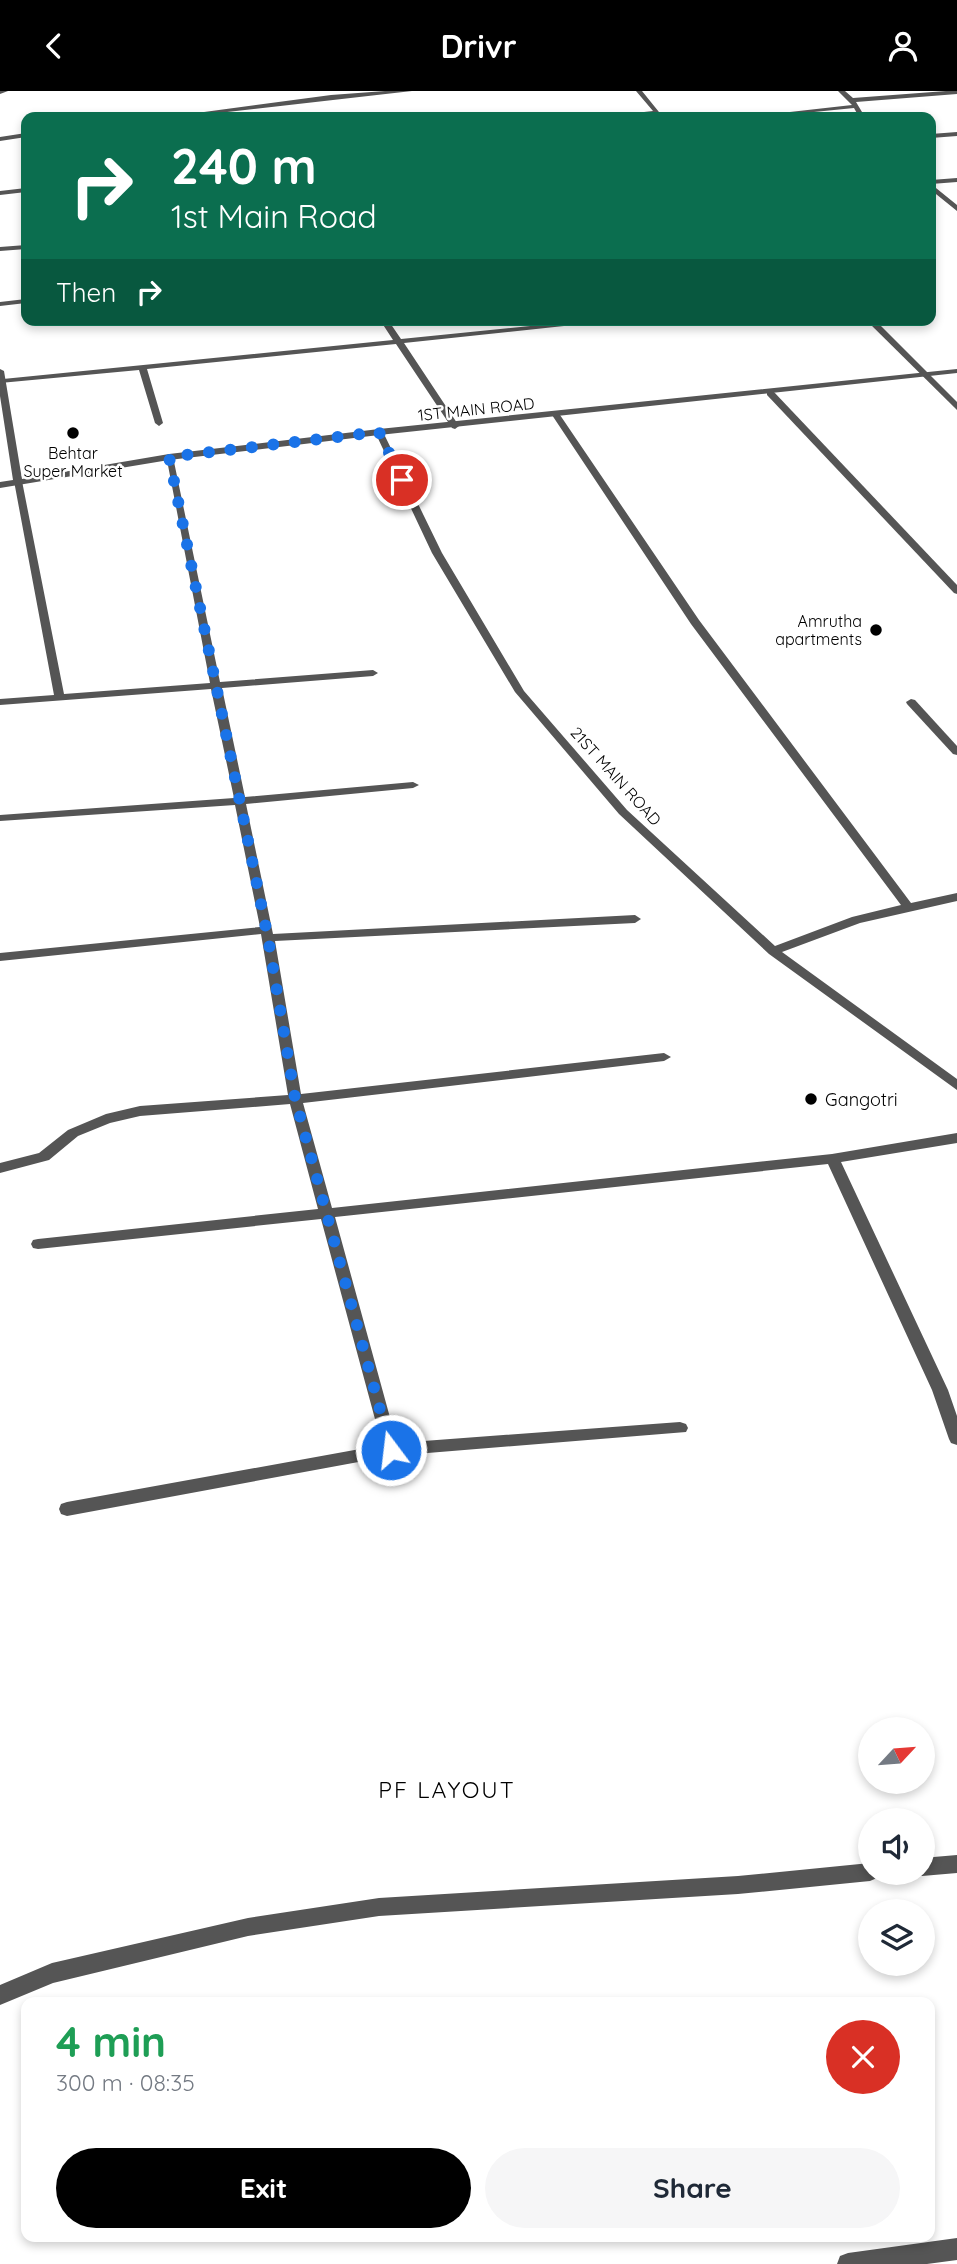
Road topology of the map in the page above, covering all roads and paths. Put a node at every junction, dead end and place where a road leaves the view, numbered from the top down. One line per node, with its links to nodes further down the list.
1 (409, 91): 6 (street)
2 (639, 91): 7 (street)
3 (841, 91): 5 (street)
4 (957, 92): 5 (street)
5 (854, 103): 8 (street); 9 (street)
6 (210, 112)
7 (657, 112)
8 (791, 112)
9 (859, 112)
10 (957, 134): 12 (street)
11 (21, 136): 13 (street)
12 (936, 136)
13 (0, 139)
14 (957, 180): 15 (street)
15 (936, 183)
16 (936, 189): 19 (street)
17 (21, 191): 18 (street)
18 (0, 193)
19 (957, 209)
20 (21, 247): 21 (street)
21 (0, 249)
22 (21, 302): 23 (street)
23 (0, 304)
24 (388, 326): 27 (street)
25 (557, 326): 27 (street)
26 (876, 326): 30 (street)
27 (399, 342): 28 (street); 36 (street)
28 (143, 368): 31 (street); 35 (street)
29 (957, 371): 30 (street, 1ST MAIN ROAD)
30 (923, 375): 32 (street, 1ST MAIN ROAD); 33 (street)
31 (1, 376): 39 (street)
32 (770, 393): 34 (street, 1ST MAIN ROAD); 41 (street)
33 (957, 407)
34 (556, 415): 36 (street, 1ST MAIN ROAD); 52 (street)
35 (159, 423)
36 (454, 426): 37 (street, 1ST MAIN ROAD)
37 (379, 432): 38 (street, 1ST MAIN ROAD); 55 (street, 21ST MAIN ROAD)
38 (169, 457): 39 (street, 1ST MAIN ROAD); 43 (street)
39 (18, 481): 40 (street, 1ST MAIN ROAD); 44 (street)
40 (0, 485)
41 (957, 591)
42 (373, 673): 43 (street)
43 (216, 685): 44 (street); 49 (street)
44 (60, 698): 45 (street)
45 (0, 702)
46 (911, 702): 47 (street)
47 (957, 753)
48 (413, 785): 49 (street)
49 (241, 801): 50 (street); 54 (street)
50 (0, 818)
51 (957, 897): 52 (street)
52 (908, 907): 55 (street)
53 (635, 919): 54 (street)
54 (267, 934): 56 (street); 59 (street)
55 (773, 951): 58 (street, 21ST MAIN ROAD)
56 (0, 957)
57 (664, 1057): 59 (street)
58 (957, 1086)
59 (295, 1098): 62 (street); 63 (street)
60 (957, 1138): 61 (street)
61 (832, 1159): 63 (street); 66 (street)
62 (0, 1168)
63 (328, 1214): 64 (street); 67 (street)
64 (38, 1244)
65 (680, 1428): 67 (street)
66 (957, 1439)
67 (391, 1450): 68 (street)
68 (67, 1509)
69 (957, 1864): 70 (street)
70 (935, 1866)
71 (858, 1873): 72 (street)
72 (0, 1994)
73 (957, 2249): 74 (street)
74 (848, 2264)

